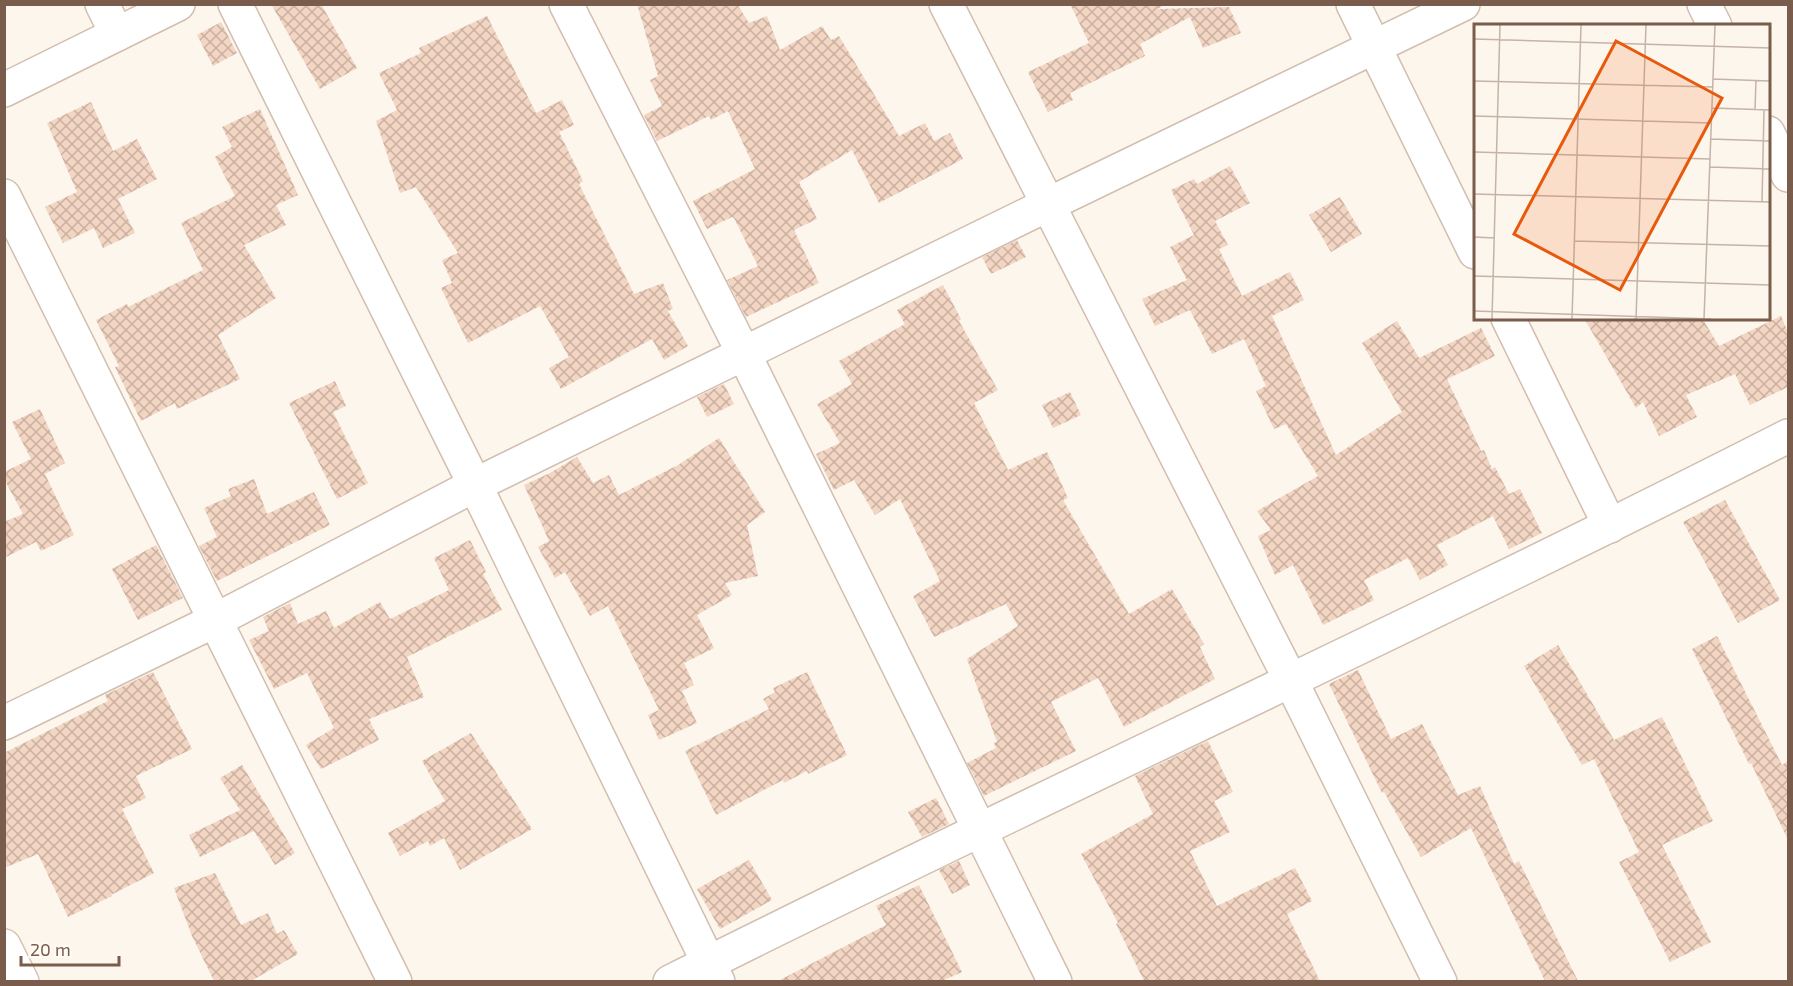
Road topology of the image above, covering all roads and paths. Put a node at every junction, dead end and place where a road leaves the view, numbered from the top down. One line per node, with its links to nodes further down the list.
1 (102, 4): 10 (street)
2 (178, 4): 10 (street)
3 (236, 4): 21 (street)
4 (566, 4): 19 (street)
5 (946, 4): 16 (street)
6 (1353, 4): 11 (street)
7 (1464, 4): 11 (street)
8 (1704, 4): 9 (street)
9 (1713, 24)
10 (117, 34): 12 (street)
11 (1374, 47): 16 (street); 17 (street)
12 (4, 90)
13 (1769, 137): 14 (street)
14 (1788, 175)
15 (4, 196): 23 (street)
16 (1047, 205): 19 (street); 24 (street)
17 (1474, 250)
18 (1509, 320): 22 (street)
19 (744, 354): 21 (street); 26 (street)
20 (1788, 436): 22 (street)
21 (476, 485): 23 (street); 28 (street)
22 (1610, 526): 24 (street)
23 (216, 621): 25 (street); 30 (street)
24 (1290, 680): 26 (street); 33 (street)
25 (4, 723)
26 (980, 829): 28 (street); 32 (street)
27 (4, 946): 29 (street)
28 (713, 972): 31 (street)
29 (22, 981)
30 (395, 981)
31 (670, 981)
32 (1055, 981)
33 (1440, 981)

